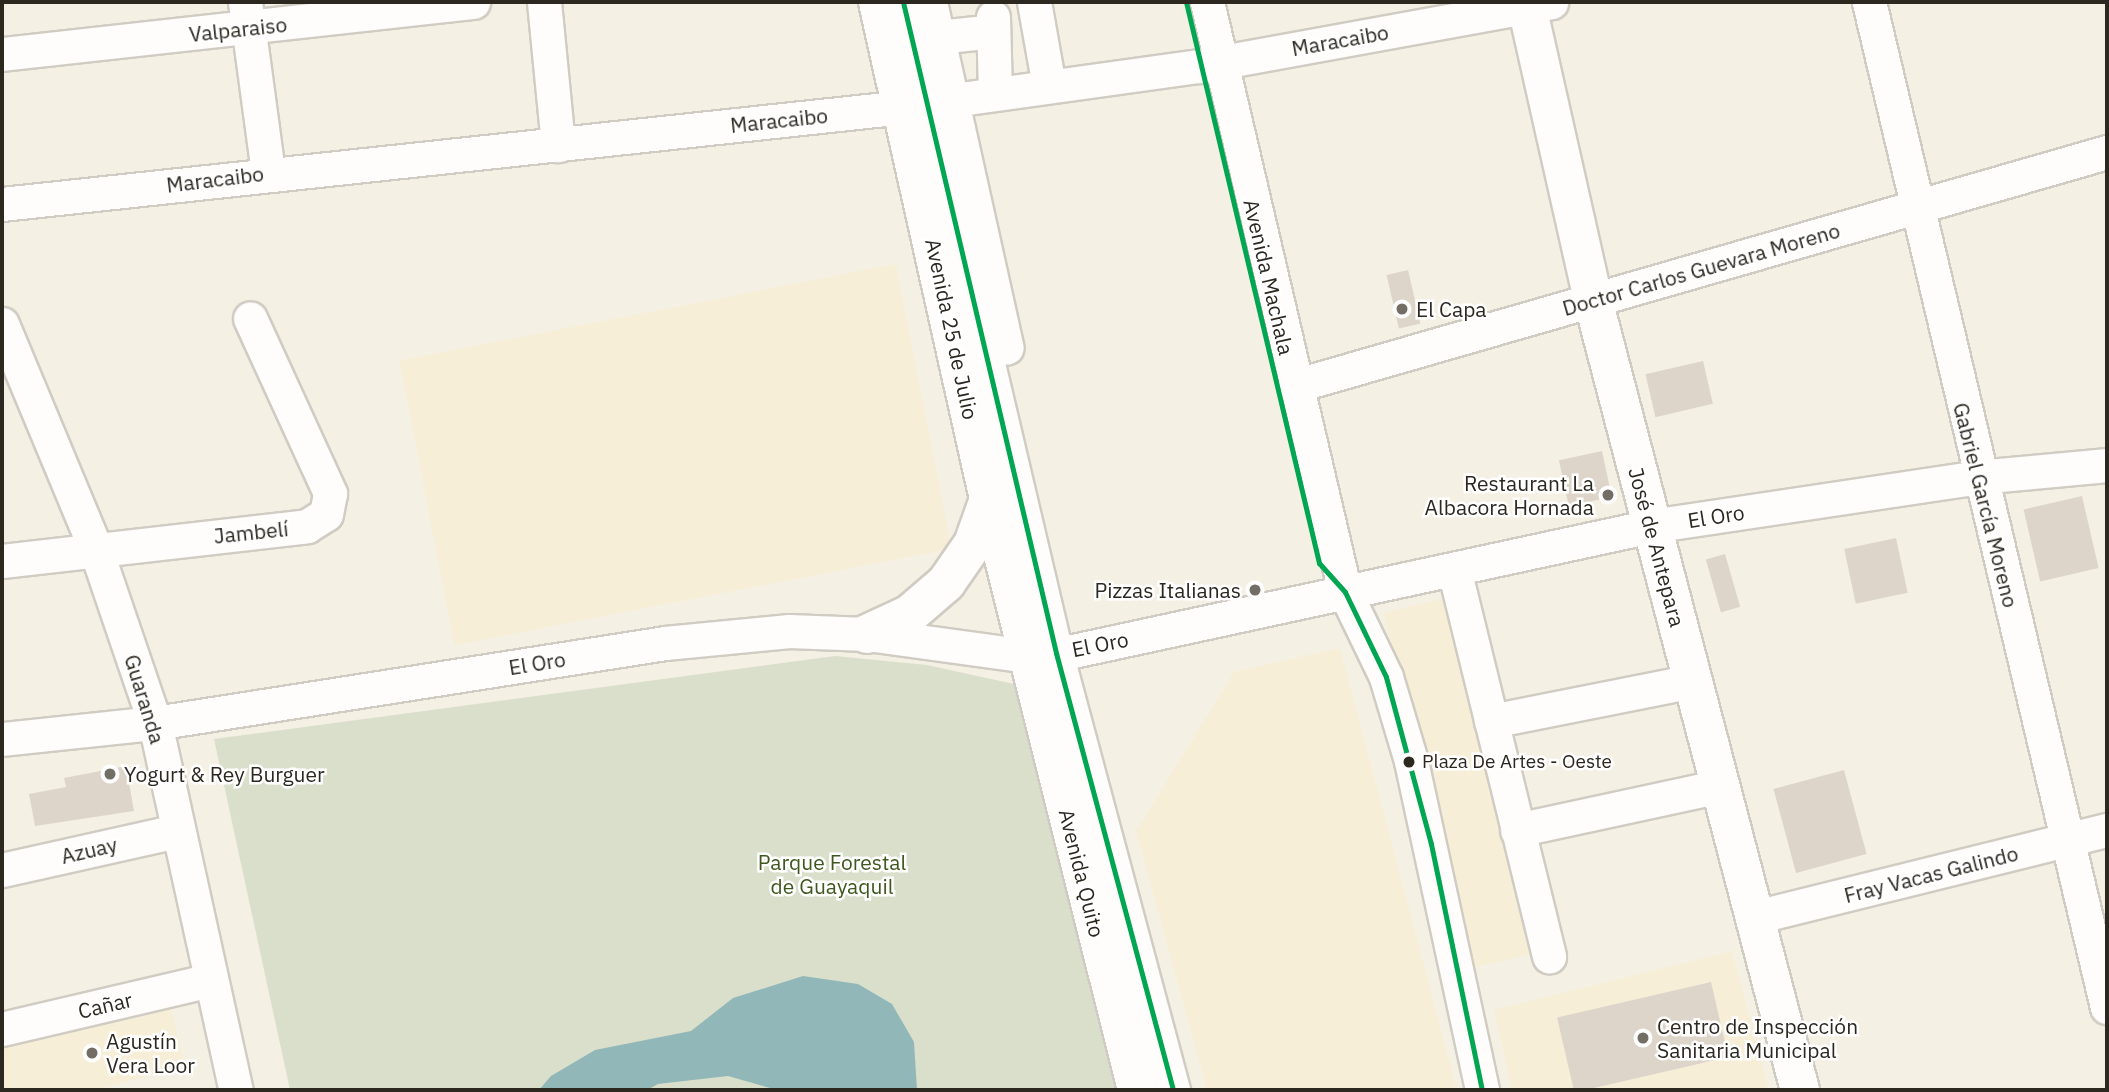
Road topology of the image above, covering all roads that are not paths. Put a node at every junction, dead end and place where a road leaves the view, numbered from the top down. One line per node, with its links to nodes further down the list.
1 (473, 2): 11 (street, Valparaiso)
2 (544, 2): 18 (street)
3 (878, 2): 17 (main road, Avenida 25 de Julio)
4 (903, 2): 17 (street, Avenida 25 de Julio)
5 (930, 2): 12 (street, Avenida 25 de Julio)
6 (1034, 2): 15 (street)
7 (1186, 2): 14 (street, Avenida Machala)
8 (1207, 2): 14 (street, Avenida Machala)
9 (1869, 2): 22 (street, Gabriel García Moreno)
10 (1535, 3): 14 (street, Maracaibo); 23 (main road, José de Antepara)
11 (246, 15): 13 (street, Valparaiso); 20 (street)
12 (938, 37): 16 (street); 17 (street, Avenida 25 de Julio)
13 (2, 54)
14 (1210, 64): 15 (street, Maracaibo); 26 (street, Avenida Machala); 34 (street, Avenida Machala)
15 (1049, 86): 16 (street, Maracaibo)
16 (995, 93): 17 (street, Maracaibo)
17 (927, 102): 18 (street, Maracaibo); 29 (main road, Avenida 25 de Julio); 36 (street, Avenida 25 de Julio)
18 (558, 145): 20 (street, Maracaibo)
19 (2107, 152): 22 (street, Doctor Carlos Guevara Moreno)
20 (268, 173): 21 (street, Maracaibo)
21 (2, 204)
22 (1916, 207): 23 (street, Doctor Carlos Guevara Moreno); 28 (street, Gabriel García Moreno)
23 (1593, 300): 26 (street, Doctor Carlos Guevara Moreno); 30 (main road, José de Antepara)
24 (250, 318): 31 (street, Jambelí)
25 (2, 324): 31 (street, Guaranda)
26 (1294, 386): 34 (street, Avenida Machala)
27 (2107, 465): 28 (street, El Oro)
28 (1978, 477): 30 (street, El Oro); 45 (street, Gabriel García Moreno)
29 (989, 499): 35 (main road); 36 (main road, Avenida 25 de Julio)
30 (1651, 526): 33 (street, El Oro); 37 (main road, José de Antepara)
31 (96, 550): 32 (street, Jambelí); 39 (street, Guaranda)
32 (2, 561)
33 (1454, 569): 34 (street, El Oro); 38 (street)
34 (1345, 592): 36 (street, El Oro); 55 (street, Avenida Machala)
35 (867, 634): 36 (street, El Oro); 39 (street, El Oro)
36 (1052, 653): 53 (main road, Avenida Quito); 54 (street, Avenida Quito)
37 (1693, 681): 38 (street); 41 (main road, José de Antepara)
38 (1491, 721): 42 (street)
39 (155, 723): 40 (street, El Oro); 44 (street, Guaranda)
40 (2, 739)
41 (1721, 786): 42 (street); 47 (main road, José de Antepara)
42 (1517, 830): 48 (street)
43 (2107, 830): 45 (street, Fray Vacas Galindo)
44 (176, 831): 46 (street, Azuay); 49 (street, Guaranda)
45 (2068, 841): 47 (street, Fray Vacas Galindo); 50 (street, Gabriel García Moreno)
46 (2, 870)
47 (1755, 918): 56 (main road, José de Antepara)
48 (1549, 957)
49 (207, 981): 51 (street, Cañar); 52 (street, Guaranda)
50 (2107, 1007)
51 (2, 1029)
52 (236, 1090)
53 (1137, 1090)
54 (1173, 1090)
55 (1482, 1090)
56 (1800, 1090)

